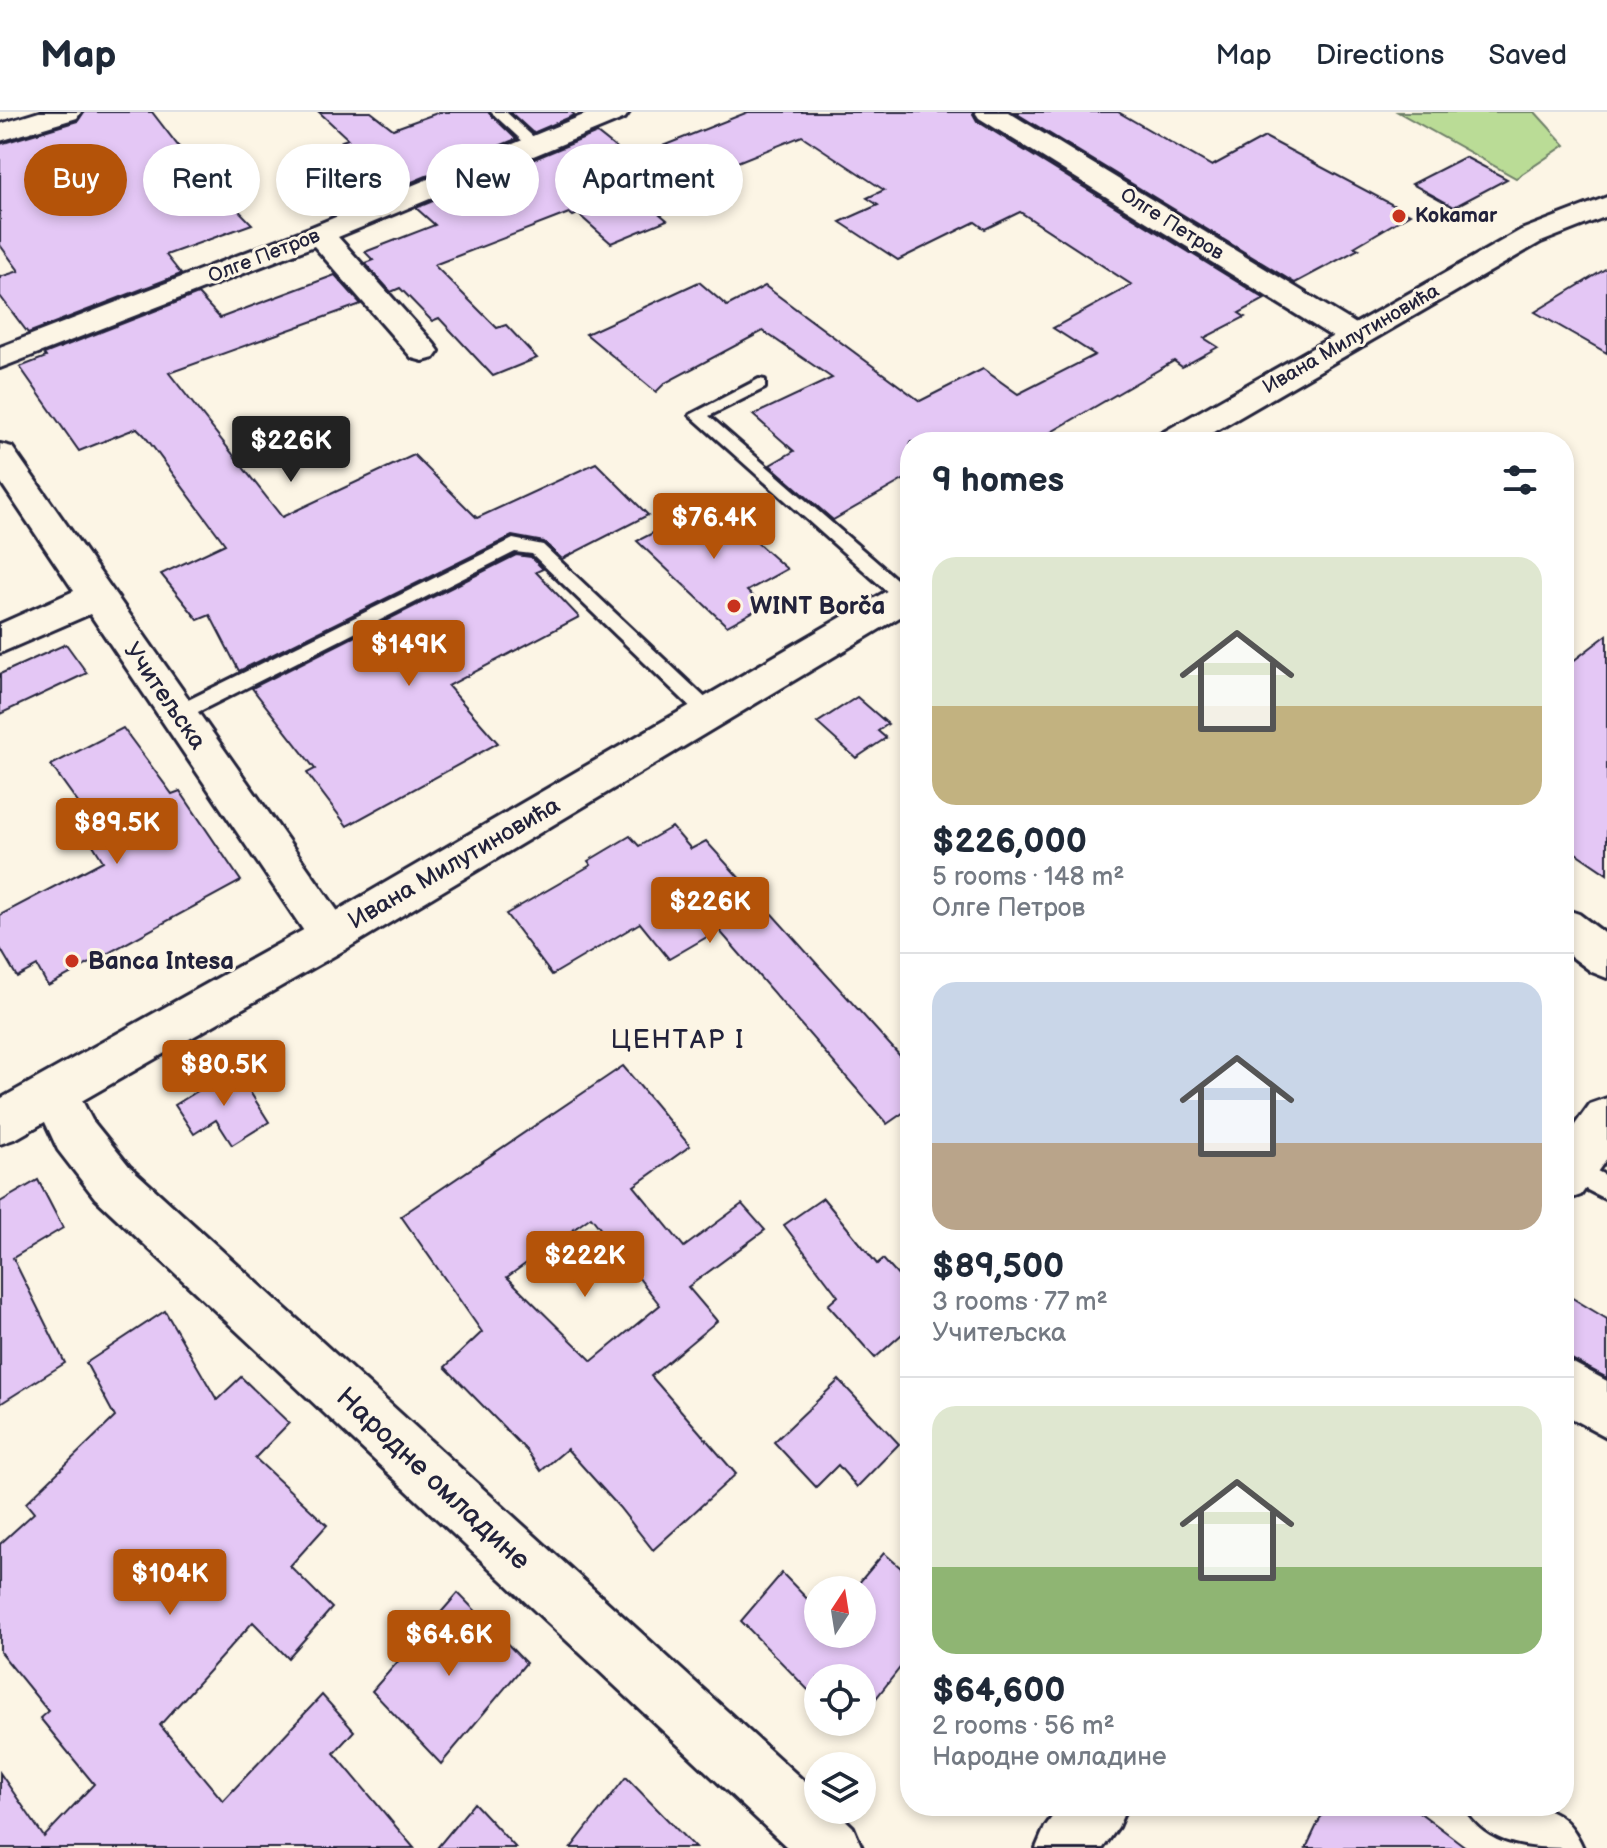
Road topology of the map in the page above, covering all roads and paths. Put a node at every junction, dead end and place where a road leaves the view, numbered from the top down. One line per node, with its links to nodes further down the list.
1 (67, 112): 5 (street)
2 (498, 112): 6 (lane)
3 (615, 112): 6 (street, Олге Петров)
4 (989, 112): 12 (street, Олге Петров)
5 (0, 133)
6 (534, 144)
7 (1607, 180): 11 (street, Ивана Милутиновића)
8 (426, 189): 10 (street, Олге Петров)
9 (1607, 206): 11 (street, Ивана Милутиновића)
10 (319, 234): 13 (street); 14 (street, Олге Петров)
11 (1531, 236): 12 (street, Ивана Милутиновића)
12 (1355, 337): 16 (street, Ивана Милутиновића)
13 (423, 351)
14 (0, 358)
15 (759, 384): 18 (lane, Ивана Милутиновића)
16 (1189, 432)
17 (0, 455): 19 (street, Учитељска)
18 (900, 588)
19 (95, 597): 21 (street); 23 (street, Учитељска)
20 (900, 600): 22 (street, Ивана Милутиновића)
21 (0, 639)
22 (709, 713): 23 (lane); 25 (street, Ивана Милутиновића)
23 (177, 714): 25 (street, Учитељска)
24 (1574, 934): 26 (street)
25 (331, 936): 27 (street, Ивана Милутиновића)
26 (1607, 959)
27 (55, 1094): 29 (street, Ивана Милутиновића); 35 (street, Народне омладине)
28 (1607, 1119): 30 (street)
29 (0, 1123)
30 (1581, 1179)
31 (1574, 1390): 32 (street)
32 (1607, 1411)
33 (1090, 1816): 36 (street)
34 (1509, 1816): 37 (street)
35 (832, 1848)
36 (1066, 1848)
37 (1553, 1848)

